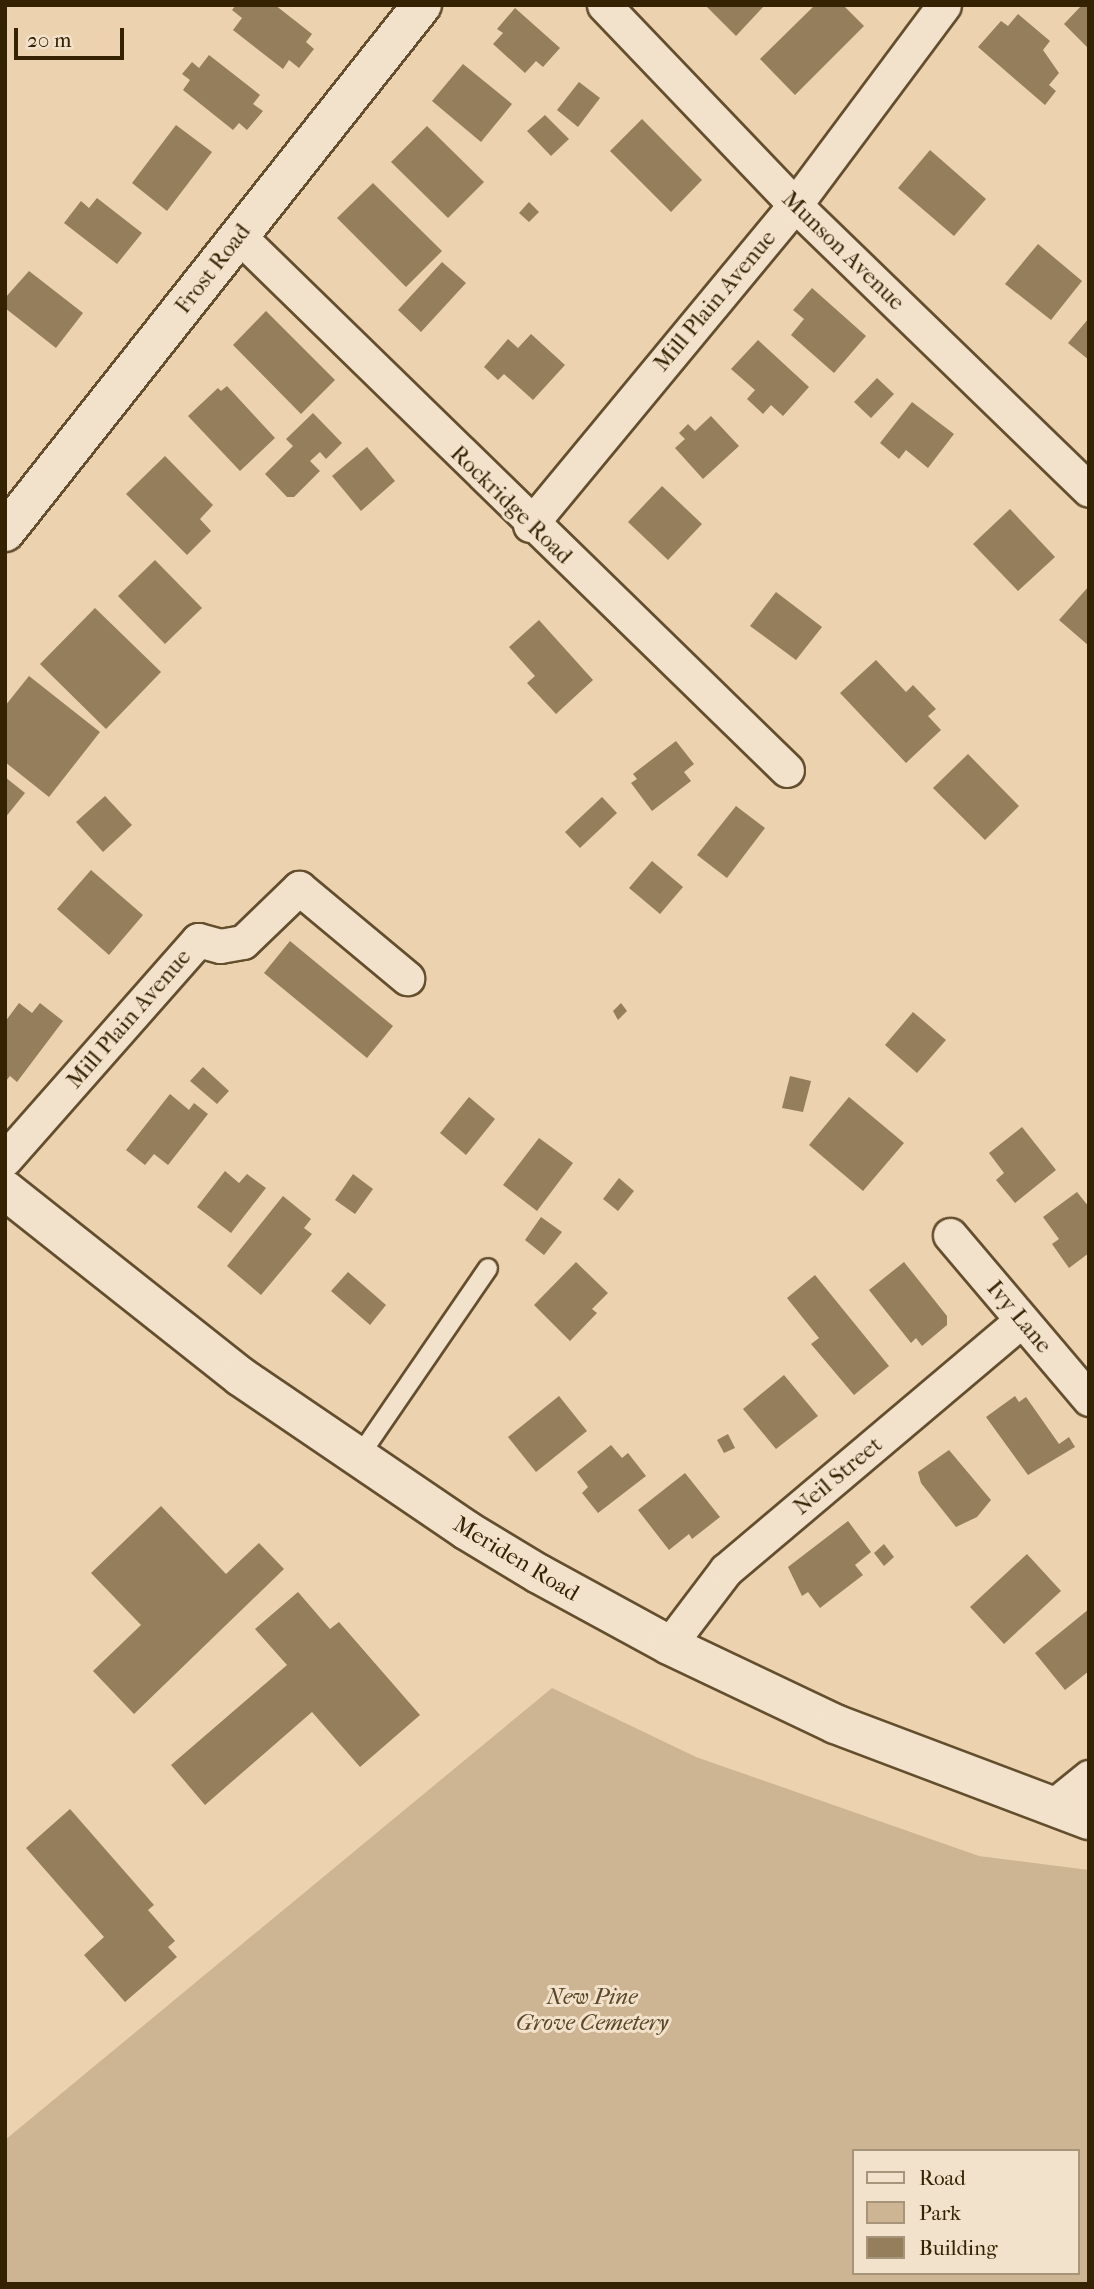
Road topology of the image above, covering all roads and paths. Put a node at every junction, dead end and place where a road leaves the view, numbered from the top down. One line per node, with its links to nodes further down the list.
1 (422, 5): 5 (main road, Frost Road)
2 (604, 5): 4 (street, Munson Avenue)
3 (944, 5): 4 (street, Mill Plain Avenue)
4 (795, 205): 6 (street, Munson Avenue); 7 (street, Mill Plain Avenue)
5 (239, 236): 7 (street, Rockridge Road); 8 (main road, Frost Road)
6 (1089, 490)
7 (530, 525): 9 (street, Rockridge Road)
8 (5, 532)
9 (787, 770)
10 (407, 978): 11 (street, Mill Plain Avenue)
11 (5, 1159)
12 (5, 1189): 17 (main road, Meriden Road)
13 (950, 1235): 15 (street, Ivy Lane)
14 (488, 1268): 17 (lane)
15 (1022, 1320): 16 (street, Ivy Lane); 18 (street, Neil Street)
16 (1089, 1399)
17 (358, 1458): 18 (main road, Meriden Road)
18 (669, 1645): 20 (main road, Meriden Road)
19 (1089, 1777): 20 (street)
20 (1052, 1807): 21 (main road, Meriden Road)
21 (1089, 1820)

